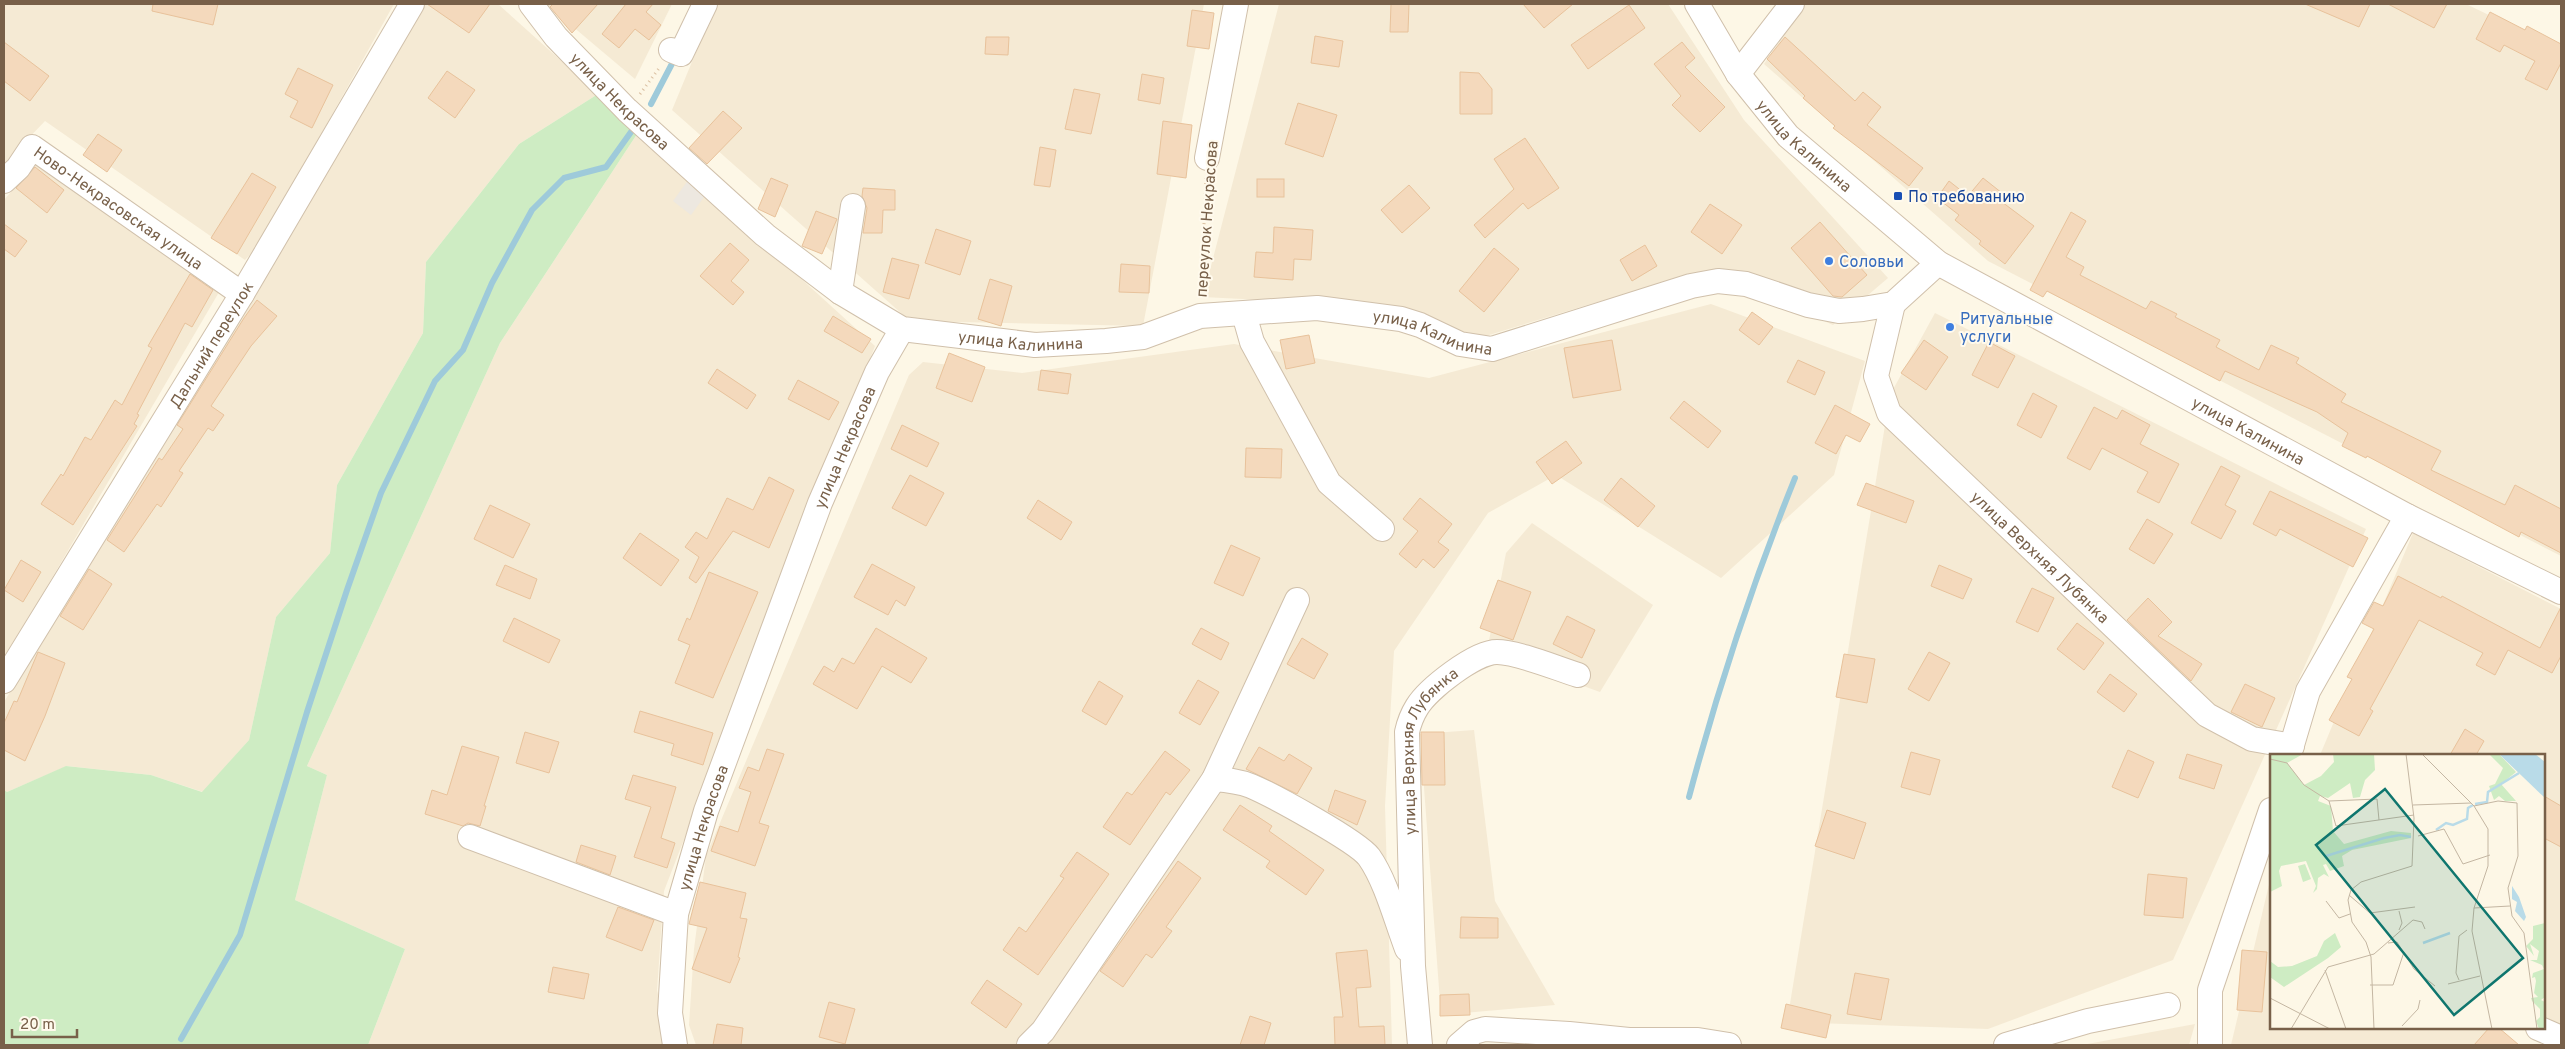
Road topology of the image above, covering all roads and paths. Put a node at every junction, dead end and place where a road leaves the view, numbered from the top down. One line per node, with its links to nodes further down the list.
1 (412, 4): 14 (street, Дальний переулок)
2 (531, 4): 13 (street, улица Некрасова)
3 (704, 4): 7 (street)
4 (1236, 4): 9 (street, переулок Некрасова)
5 (1697, 4): 8 (street, улица Калинина)
6 (1792, 4): 8 (street)
7 (676, 52)
8 (1738, 74): 12 (street, улица Калинина)
9 (1207, 158): 17 (path, переулок Некрасова)
10 (4, 181): 14 (street, Ново-Некрасовская улица)
11 (853, 206): 13 (street)
12 (1938, 263): 15 (street); 19 (street, улица Калинина)
13 (840, 292): 18 (street, улица Некрасова)
14 (242, 294): 24 (street, Дальний переулок)
15 (1893, 304): 16 (street, улица Калинина); 25 (street, улица Верхняя Лубянка)
16 (1244, 314): 17 (street, улица Калинина); 20 (street)
17 (1200, 316): 18 (street, улица Калинина)
18 (902, 329): 29 (street, улица Некрасова)
19 (2407, 516): 21 (street, улица Калинина); 25 (street)
20 (1382, 529)
21 (2561, 592)
22 (1297, 600): 26 (street)
23 (1578, 675): 30 (street, улица Верхняя Лубянка)
24 (4, 681)
25 (2291, 751)
26 (1214, 779): 30 (street, улица Верхняя Лубянка); 36 (street)
27 (2270, 814): 41 (street)
28 (470, 837): 29 (street)
29 (676, 914): 35 (street, улица Некрасова)
30 (1413, 966): 37 (street, улица Верхняя Лубянка)
31 (2168, 1005): 40 (street)
32 (2540, 1029): 33 (street)
33 (2561, 1038)
34 (1632, 1043): 38 (street); 39 (street)
35 (675, 1045)
36 (1029, 1045)
37 (1420, 1045)
38 (1459, 1045)
39 (1729, 1045)
40 (2006, 1045)
41 (2210, 1045)

